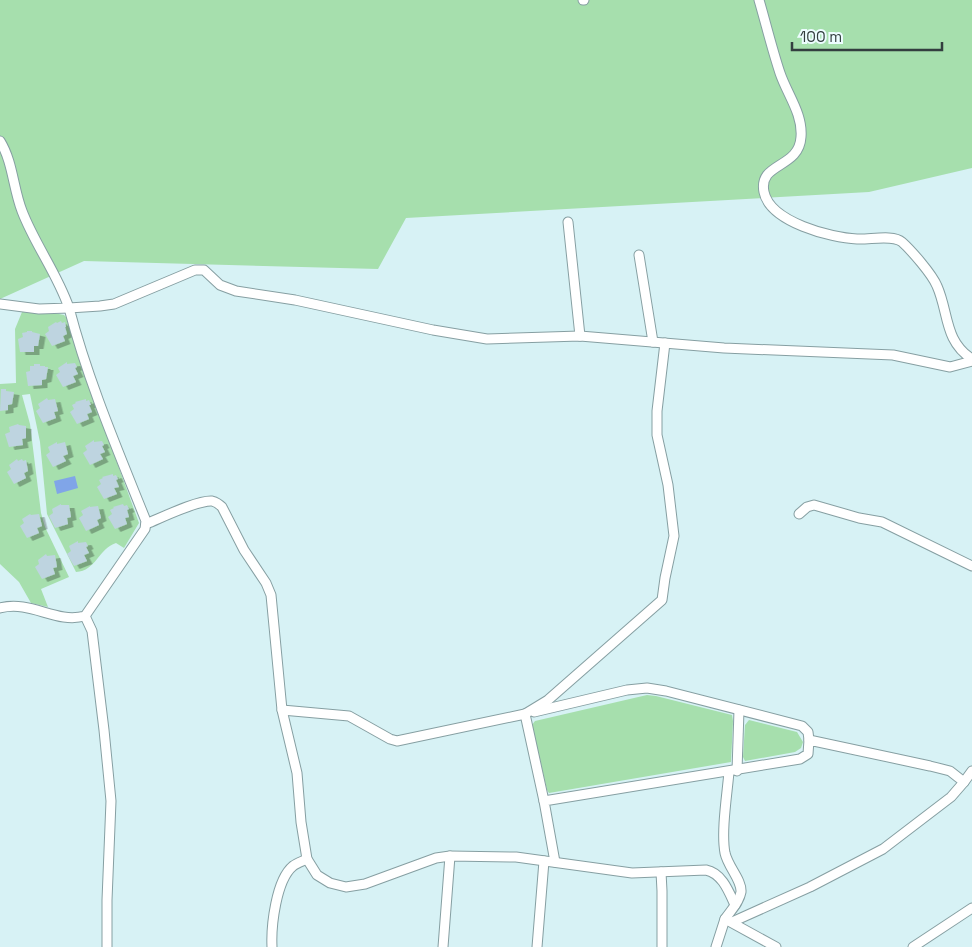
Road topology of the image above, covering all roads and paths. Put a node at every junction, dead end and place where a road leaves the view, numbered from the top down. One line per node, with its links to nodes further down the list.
1 (759, 0): 10 (street)
2 (0, 141): 6 (street)
3 (568, 222): 7 (street)
4 (639, 255): 8 (street)
5 (0, 304): 6 (street)
6 (69, 308): 7 (street); 12 (street)
7 (580, 336): 8 (street)
8 (653, 342): 9 (street)
9 (665, 344): 10 (street); 18 (street)
10 (972, 360)
11 (799, 514): 13 (street)
12 (146, 524): 15 (street); 16 (street)
13 (972, 566)
14 (0, 608): 15 (street)
15 (85, 616): 32 (street)
16 (282, 710): 18 (street); 25 (street)
17 (739, 710): 18 (street); 19 (street); 20 (street)
18 (525, 714): 23 (street)
19 (809, 740): 20 (street); 22 (street)
20 (733, 771): 23 (street); 29 (street)
21 (972, 772): 22 (street)
22 (964, 782): 31 (street)
23 (544, 802): 27 (street)
24 (450, 856): 25 (street); 26 (street); 34 (street)
25 (307, 859): 33 (street)
26 (544, 861): 27 (street); 35 (street)
27 (555, 862): 28 (street)
28 (661, 872): 29 (street); 36 (street)
29 (736, 905): 31 (street)
30 (972, 908): 39 (street)
31 (729, 920): 37 (street); 38 (street)
32 (107, 947)
33 (272, 947)
34 (443, 947)
35 (537, 947)
36 (662, 947)
37 (716, 947)
38 (776, 947)
39 (913, 947)

